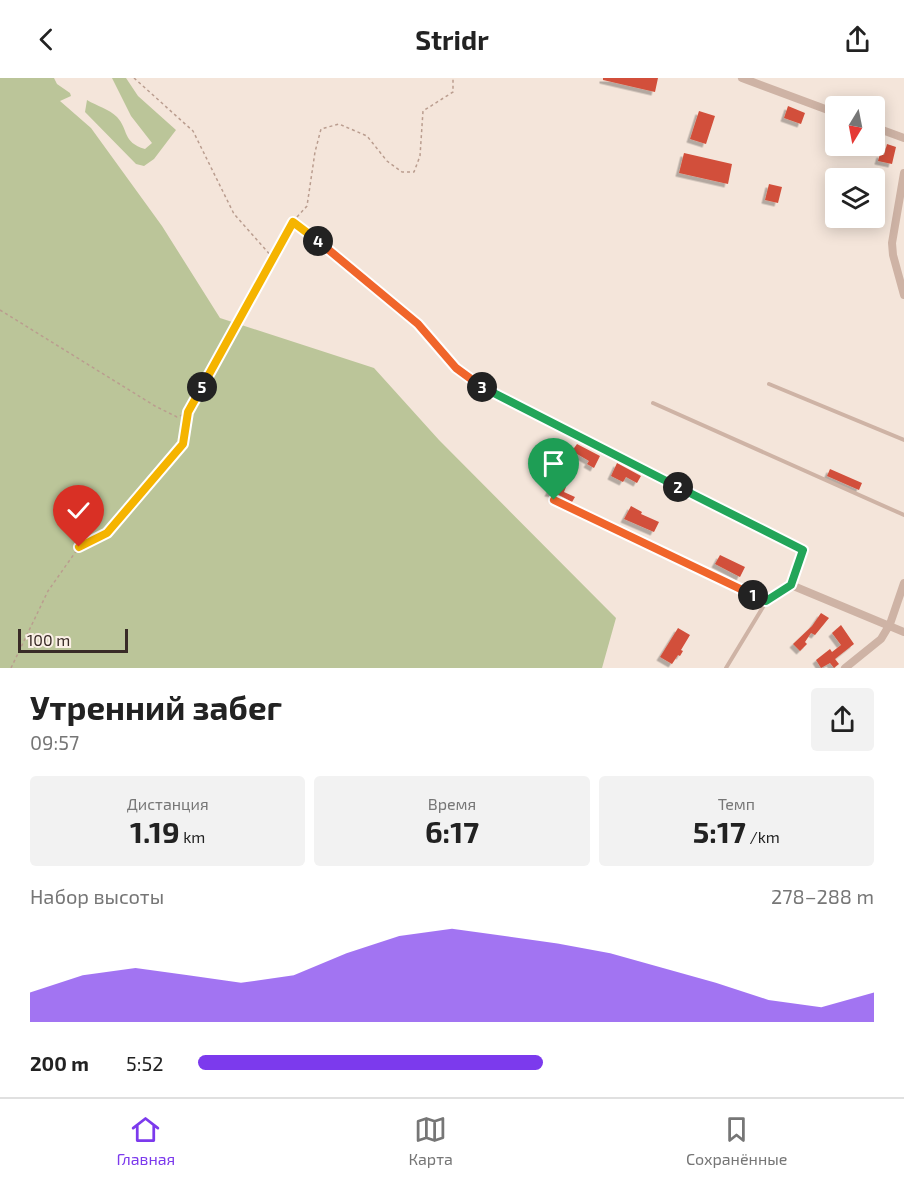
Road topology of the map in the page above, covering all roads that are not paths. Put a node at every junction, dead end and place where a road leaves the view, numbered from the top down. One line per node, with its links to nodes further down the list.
1 (742, 78): 2 (street)
2 (825, 109)
3 (885, 131): 4 (street)
4 (904, 138)
5 (904, 173): 7 (street)
6 (293, 222): 14 (street)
7 (904, 295)
8 (769, 384): 10 (lane)
9 (653, 403): 12 (lane)
10 (904, 440)
11 (554, 500): 15 (street)
12 (904, 515)
13 (904, 583): 16 (street)
14 (791, 585): 15 (street); 16 (street)
15 (766, 601): 18 (lane)
16 (890, 624): 17 (street); 19 (street)
17 (904, 632)
18 (726, 668)
19 (845, 668)

